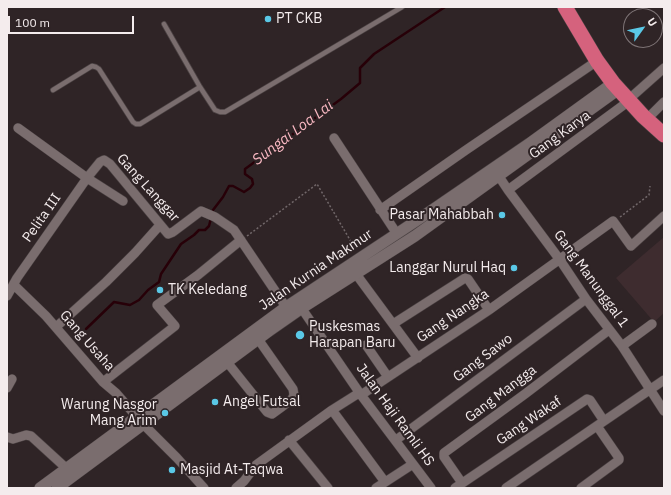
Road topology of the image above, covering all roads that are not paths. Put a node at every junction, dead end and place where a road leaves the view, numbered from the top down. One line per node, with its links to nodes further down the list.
1 (402, 7): 6 (lane)
2 (565, 7): 4 (highway)
3 (164, 24): 6 (lane)
4 (597, 61): 8 (highway); 18 (street)
5 (664, 68): 8 (street, Gang Karya)
6 (200, 87): 7 (lane)
7 (53, 90)
8 (622, 93): 10 (highway); 14 (street, Jalan Kurnia Makmur); 16 (street, Gang Karya)
9 (664, 102): 10 (street)
10 (647, 119): 12 (highway)
11 (18, 128): 15 (street)
12 (664, 135)
13 (334, 138): 18 (street)
14 (494, 173): 16 (street, Gang Manunggal 1); 21 (street, Jalan Kurnia Makmur); 24 (street, Jalan Kurnia Makmur)
15 (87, 178): 17 (street); 20 (street, Gang Langgar); 25 (street, Pelita III)
16 (508, 190): 23 (street, Gang Manunggal 1)
17 (123, 201)
18 (380, 210): 21 (street)
19 (664, 216): 23 (street, Gang Nangka)
20 (160, 225): 22 (street, Gang Langgar); 32 (street)
21 (397, 234): 27 (street, Jalan Kurnia Makmur)
22 (241, 240): 28 (street, Gang Langgar); 42 (street)
23 (560, 260): 26 (street, Gang Manunggal 1); 29 (street, Gang Nangka)
24 (356, 274): 27 (street, Jalan Kurnia Makmur); 30 (street)
25 (9, 291): 32 (street, Gang Usaha)
26 (586, 299): 33 (street, Gang Manunggal 1); 52 (street, Gang Sawo)
27 (299, 304): 28 (street, Jalan Kurnia Makmur); 34 (street, Jalan Kurnia Makmur); 45 (street, Jalan Haji Ramli HS)
28 (286, 307): 48 (street, Jalan Kurnia Makmur)
29 (489, 310): 30 (street); 37 (street, Gang Nangka)
30 (393, 324): 37 (street)
31 (652, 324): 36 (street)
32 (56, 327): 42 (street, Gang Usaha)
33 (609, 330): 36 (street, Gang Manunggal 1); 56 (street, Gang Mangga)
34 (258, 339): 38 (street, Jalan Kurnia Makmur); 38 (street)
35 (366, 346): 39 (street)
36 (622, 346): 44 (street, Gang Manunggal 1)
37 (418, 358): 39 (street, Gang Nangka)
38 (227, 362): 48 (street, Jalan Kurnia Makmur)
39 (388, 377): 45 (street, Gang Nangka)
40 (12, 379): 43 (street)
41 (664, 380): 44 (street)
42 (103, 382): 48 (street, Gang Usaha)
43 (7, 388)
44 (651, 389): 47 (street, Gang Manunggal 1); 49 (street)
45 (360, 394): 46 (street, Gang Nangka); 52 (street, Jalan Haji Ramli HS)
46 (332, 410): 51 (street, Gang Nangka); 55 (street)
47 (664, 411)
48 (140, 420): 54 (street, Jalan Kurnia Makmur); 59 (street, Jalan Kurnia Makmur); 60 (street, Gang Usaha)
49 (600, 423): 56 (street, Gang Wakaf); 57 (street); 65 (street)
50 (7, 437): 54 (street)
51 (289, 440): 61 (street, Gang Nangka); 62 (street)
52 (396, 440): 53 (street, Jalan Haji Ramli HS)
53 (413, 464): 55 (street); 64 (street, Jalan Haji Ramli HS)
54 (66, 468): 58 (street, Jalan Kurnia Makmur)
55 (385, 482): 63 (street)
56 (458, 486)
57 (508, 487)
58 (40, 488)
59 (57, 488)
60 (204, 488)
61 (236, 488)
62 (328, 488)
63 (376, 488)
64 (431, 488)
65 (581, 488)

